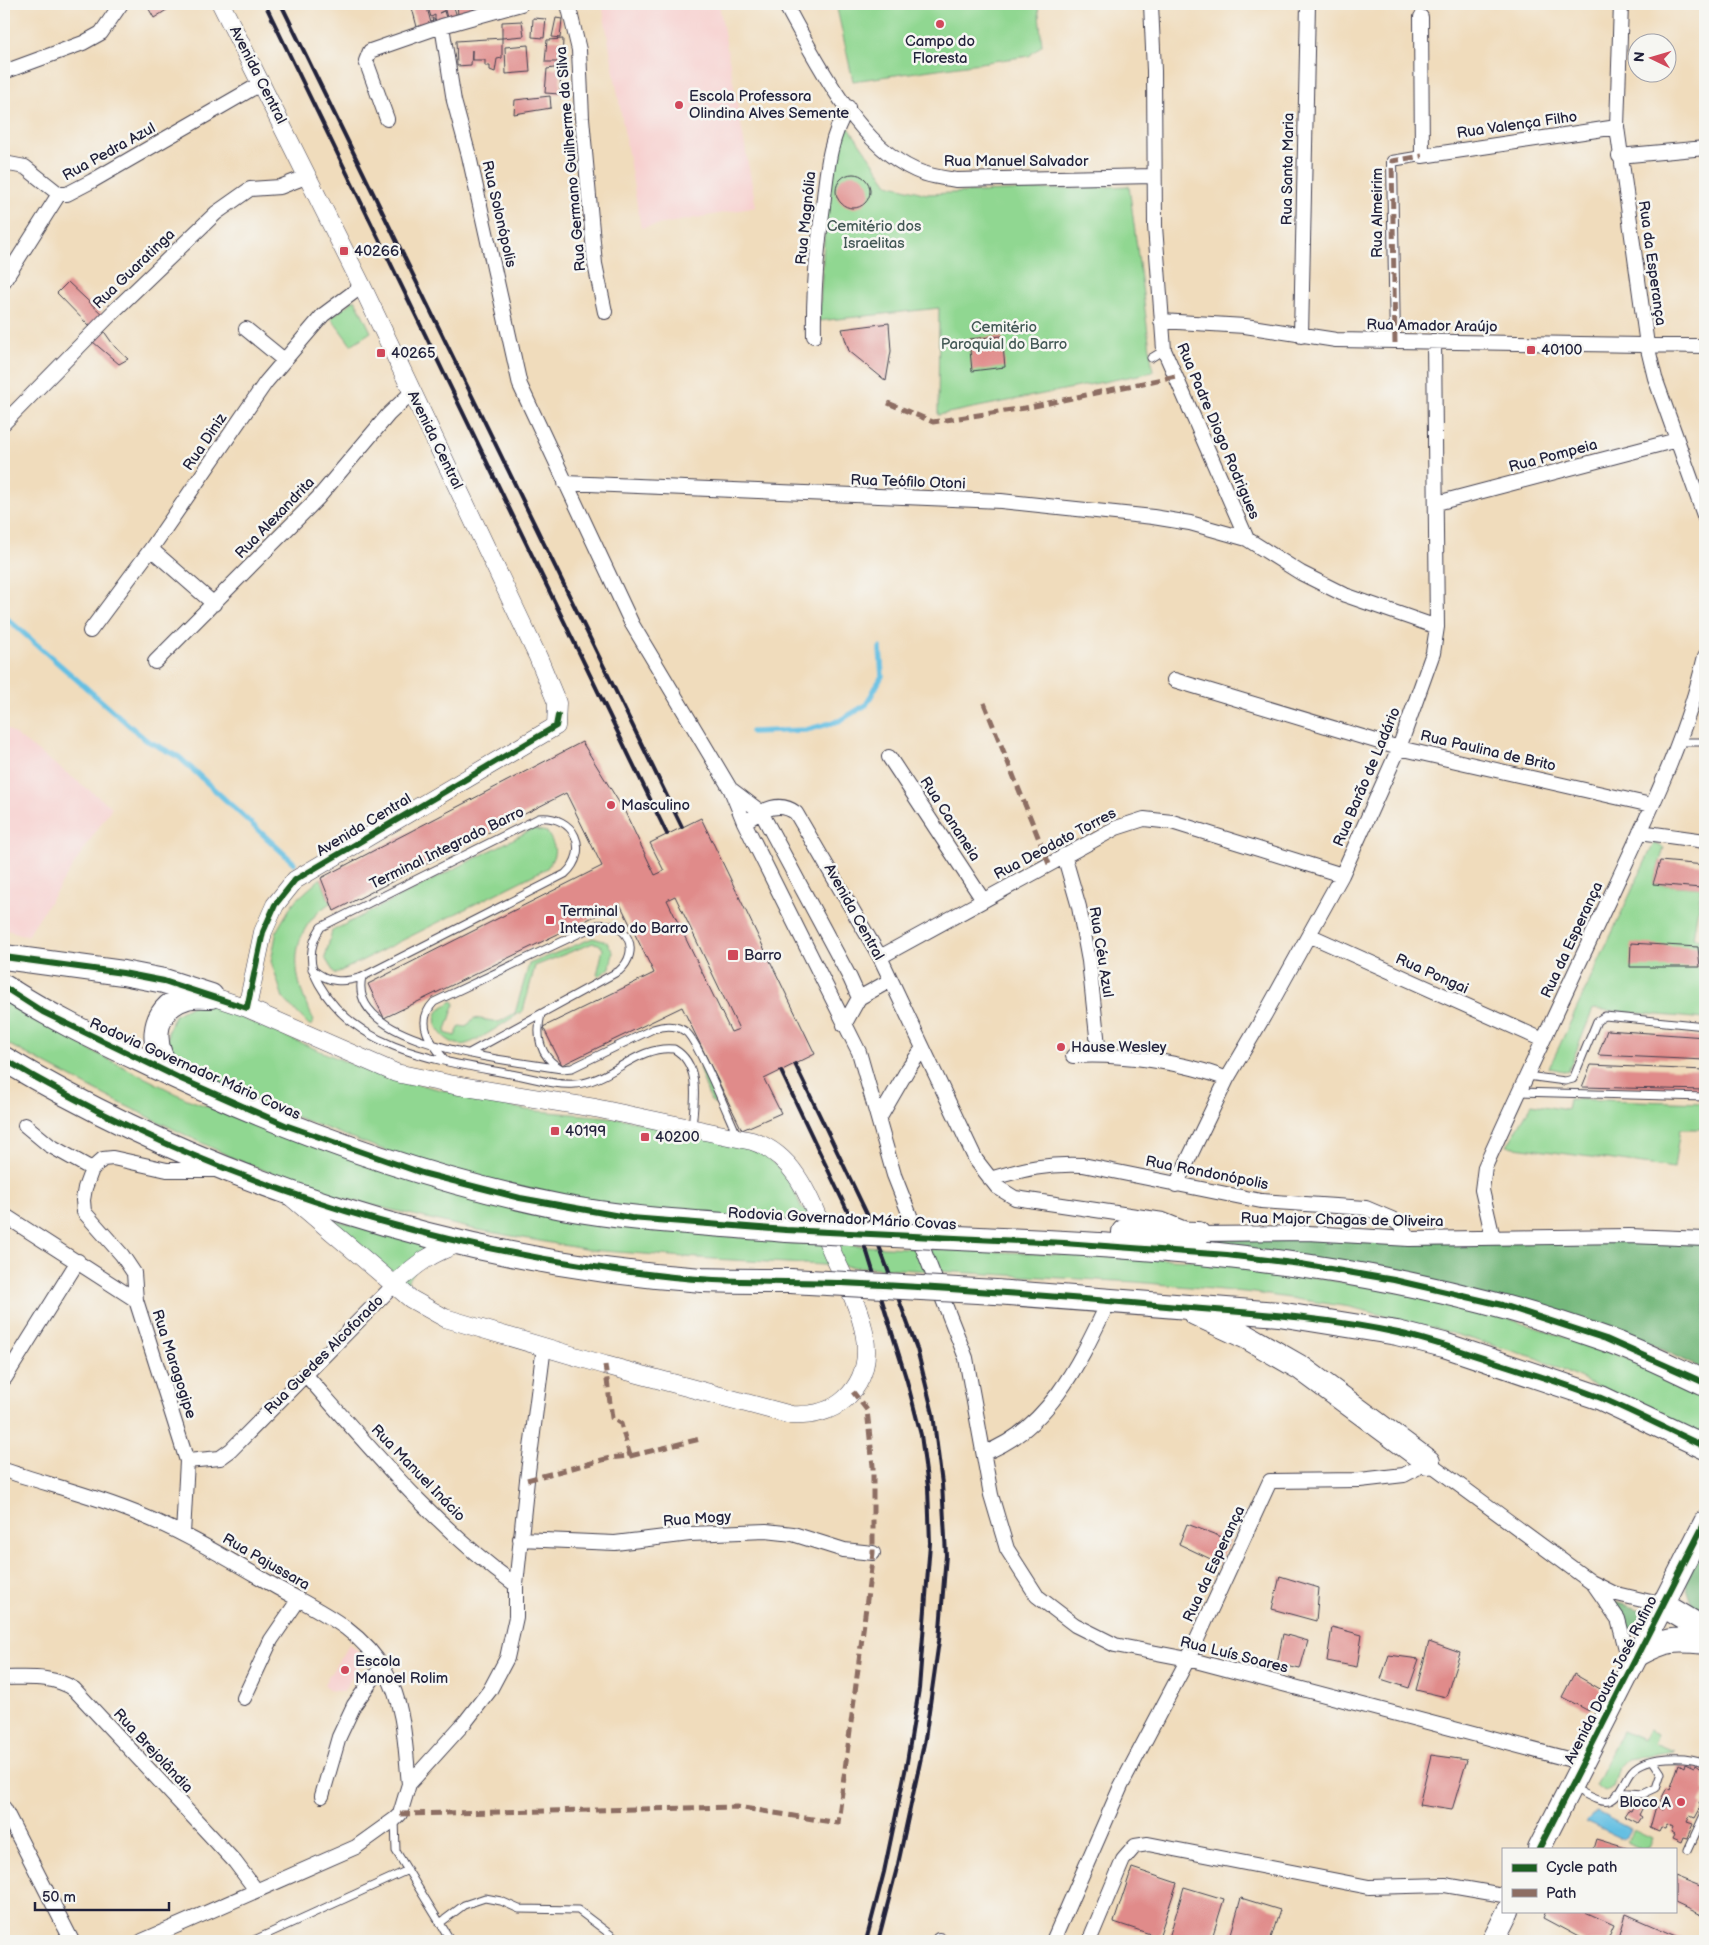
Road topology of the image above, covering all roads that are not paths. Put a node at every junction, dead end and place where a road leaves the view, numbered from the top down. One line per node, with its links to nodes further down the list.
1 (121, 4): 11 (street)
2 (222, 4): 12 (street, Avenida Central)
3 (521, 4): 10 (street)
4 (568, 4): 25 (street, Rua Germano Guilherme da Silva)
5 (785, 4): 13 (street, Rua Manuel Salvador)
6 (1151, 4): 21 (street, Rua Padre Diogo Rodrigues)
7 (1308, 4): 29 (street, Rua Santa Maria)
8 (1621, 4): 15 (street, Rua da Esperança)
9 (1421, 17): 17 (street)
10 (442, 26): 14 (street); 40 (street, Rua Solonópolis)
11 (4, 72)
12 (262, 83): 20 (street, Avenida Central); 22 (street, Rua Pedra Azul)
13 (848, 107): 21 (street, Rua Manuel Salvador); 28 (street, Rua Magnólia)
14 (387, 118)
15 (1617, 127): 17 (street, Rua Valença Filho); 18 (street, Rua da Esperança)
16 (1705, 148): 18 (street)
17 (1422, 156): 31 (street, Rua Almeirim)
18 (1619, 156): 32 (street, Rua da Esperança)
19 (4, 163): 22 (street)
20 (308, 176): 24 (street, Avenida Central); 38 (street, Rua Guaratinga)
21 (1153, 176): 26 (street, Rua Padre Diogo Rodrigues)
22 (59, 194): 23 (street, Rua Pedra Azul)
23 (4, 280)
24 (362, 286): 36 (street, Rua Diniz); 37 (street, Avenida Central)
25 (605, 312)
26 (1160, 321): 29 (street, Rua Amador Araújo); 34 (street, Rua Padre Diogo Rodrigues)
27 (246, 329): 36 (street)
28 (814, 336)
29 (1301, 336): 31 (street, Rua Amador Araújo)
30 (1434, 342): 31 (street, Rua Amador Araújo); 32 (street, Rua Amador Araújo); 41 (street, Rua Barão de Ladário)
31 (1395, 343)
32 (1647, 345): 33 (street, Rua Amador Araújo); 39 (street, Rua da Esperança)
33 (1705, 346)
34 (1164, 350): 35 (lane); 43 (street, Rua Padre Diogo Rodrigues)
35 (1151, 358)
36 (284, 360): 44 (street, Rua Diniz)
37 (412, 392): 45 (street, Rua Alexandrita); 73 (street, Avenida Central)
38 (4, 422)
39 (1677, 440): 41 (street, Rua Pompeia); 42 (street, Rua da Esperança)
40 (565, 484): 43 (street, Rua Teófilo Otoni); 55 (street)
41 (1437, 503): 46 (street, Rua Barão de Ladário)
42 (1705, 518)
43 (1247, 539): 46 (street, Rua Padre Diogo Rodrigues)
44 (151, 549): 45 (street); 47 (street, Rua Diniz)
45 (214, 604): 49 (street, Rua Alexandrita)
46 (1437, 627): 53 (street, Rua Barão de Ladário)
47 (90, 631)
48 (1705, 656): 51 (street, Rua da Esperança)
49 (155, 662)
50 (1174, 680): 53 (street, Rua Paulina de Brito)
51 (1678, 742): 52 (lane); 56 (street, Rua da Esperança)
52 (1705, 742)
53 (1400, 748): 56 (street, Rua Paulina de Brito); 62 (street, Rua Barão de Ladário)
54 (889, 757): 63 (street, Rua Cananeia)
55 (731, 790): 57 (street); 58 (street)
56 (1651, 805): 59 (street, Rua da Esperança)
57 (761, 812): 58 (street, Avenida Central); 66 (street, Avenida Central); 72 (street)
58 (744, 822): 75 (street)
59 (1640, 832): 60 (street); 77 (street, Rua da Esperança)
60 (1705, 841)
61 (1064, 855): 62 (street, Rua Deodato Torres); 63 (street, Rua Deodato Torres); 81 (street, Rua Céu Azul)
62 (1342, 875): 64 (street, Rua Barão de Ladário)
63 (983, 900): 66 (street, Rua Deodato Torres)
64 (1309, 935): 77 (street, Rua Pongai); 88 (street, Rua Barão de Ladário)
65 (4, 957): 71 (highway)
66 (880, 957): 69 (street, Avenida Central)
67 (312, 970): 68 (lane, Terminal Integrado Barro); 68 (lane, Terminal Integrado Barro); 84 (lane)
68 (362, 977): 78 (lane)
69 (891, 980): 72 (street); 79 (street, Avenida Central)
70 (4, 987): 87 (highway, Rodovia Governador Mário Covas)
71 (211, 996): 73 (street); 87 (highway)
72 (859, 998): 75 (street)
73 (248, 1008): 93 (street)
74 (541, 1014): 78 (lane); 80 (lane); 85 (lane)
75 (844, 1025): 91 (street)
76 (1705, 1026): 86 (lane)
77 (1543, 1040): 86 (street, Rua da Esperança)
78 (432, 1044): 80 (lane); 84 (lane)
79 (923, 1048): 91 (street); 97 (street, Avenida Central)
80 (469, 1053): 85 (lane)
81 (1099, 1055): 82 (street); 88 (street)
82 (1073, 1056)
83 (4, 1059): 96 (highway)
84 (446, 1061): 93 (lane)
85 (562, 1069): 94 (lane)
86 (1526, 1076): 89 (street, Rua da Esperança)
87 (178, 1078): 106 (highway, Rodovia Governador Mário Covas, bridge)
88 (1227, 1079): 98 (street, Rua Barão de Ladário)
89 (1518, 1092): 90 (lane); 102 (street, Rua da Esperança)
90 (1705, 1097)
91 (879, 1119): 117 (street)
92 (25, 1125): 95 (street)
93 (692, 1128): 94 (street)
94 (738, 1138): 112 (street)
95 (92, 1170): 96 (street); 109 (street)
96 (231, 1171): 99 (highway)
97 (990, 1179): 98 (street, Rua Rondonópolis); 101 (street, Rua Major Chagas de Oliveira)
98 (1176, 1185): 103 (street, Rua Rondonópolis)
99 (282, 1189): 105 (highway); 108 (street)
100 (4, 1216): 107 (street, Rua Maragogipe)
101 (1198, 1234): 103 (street, Rua Major Chagas de Oliveira); 106 (highway)
102 (1493, 1238): 103 (street, Rua Major Chagas de Oliveira); 104 (street, Rua Major Chagas de Oliveira)
103 (1410, 1239)
104 (1705, 1239)
105 (461, 1243): 108 (street, Rua Guedes Alcoforado); 110 (highway, bridge)
106 (1064, 1243): 115 (highway, Rodovia Governador Mário Covas)
107 (78, 1262): 109 (street, Rua Maragogipe); 114 (street)
108 (394, 1285): 112 (street); 113 (street, Rua Guedes Alcoforado)
109 (136, 1300): 118 (street, Rua Maragogipe)
110 (1110, 1301): 111 (highway); 117 (street)
111 (1182, 1307): 116 (highway); 119 (highway)
112 (544, 1346): 123 (street)
113 (305, 1374): 118 (street, Rua Guedes Alcoforado); 126 (street, Rua Manuel Inácio)
114 (4, 1378)
115 (1705, 1383)
116 (1705, 1447)
117 (984, 1453): 131 (street, Rua Luís Soares)
118 (187, 1461): 122 (street, Rua Maragogipe)
119 (1428, 1462): 125 (street); 131 (street, Rua da Esperança)
120 (4, 1470): 122 (street, Rua Pajussara)
121 (1705, 1522): 128 (main road, Avenida Doutor José Rufino)
122 (183, 1534): 127 (street, Rua Pajussara)
123 (520, 1539): 124 (street, Rua Mogy); 126 (street)
124 (873, 1553)
125 (1591, 1582): 128 (street); 132 (street)
126 (516, 1585): 139 (street)
127 (299, 1600): 133 (street, Rua Pajussara); 135 (street)
128 (1663, 1605): 129 (highway); 132 (main road, Avenida Doutor José Rufino)
129 (1705, 1630)
130 (1705, 1642): 132 (highway)
131 (1188, 1659): 137 (street, Rua Luís Soares); 159 (street, Rua da Esperança)
132 (1635, 1661): 137 (main road, Avenida Doutor José Rufino)
133 (382, 1666): 139 (street, Rua Pajussara); 142 (street)
134 (4, 1678): 149 (street, Rua Brejolândia)
135 (244, 1698)
136 (1653, 1761): 138 (lane); 141 (lane); 141 (lane)
137 (1583, 1763): 140 (main road, Avenida Doutor José Rufino)
138 (1705, 1763)
139 (409, 1784): 145 (street)
140 (1571, 1787): 141 (lane); 146 (main road, Avenida Doutor José Rufino)
141 (1618, 1792)
142 (322, 1796)
143 (4, 1808): 154 (street)
144 (1705, 1814): 147 (lane)
145 (395, 1818): 148 (lane); 149 (street)
146 (1540, 1848)
147 (1688, 1850)
148 (408, 1870): 152 (lane); 156 (lane)
149 (256, 1890): 155 (street)
150 (1502, 1895): 153 (street)
151 (1508, 1912): 160 (main road)
152 (440, 1923): 157 (lane); 158 (lane)
153 (1092, 1934)
154 (72, 1941)
155 (142, 1941)
156 (252, 1941)
157 (451, 1941)
158 (619, 1941)
159 (1053, 1941)
160 (1493, 1941)

